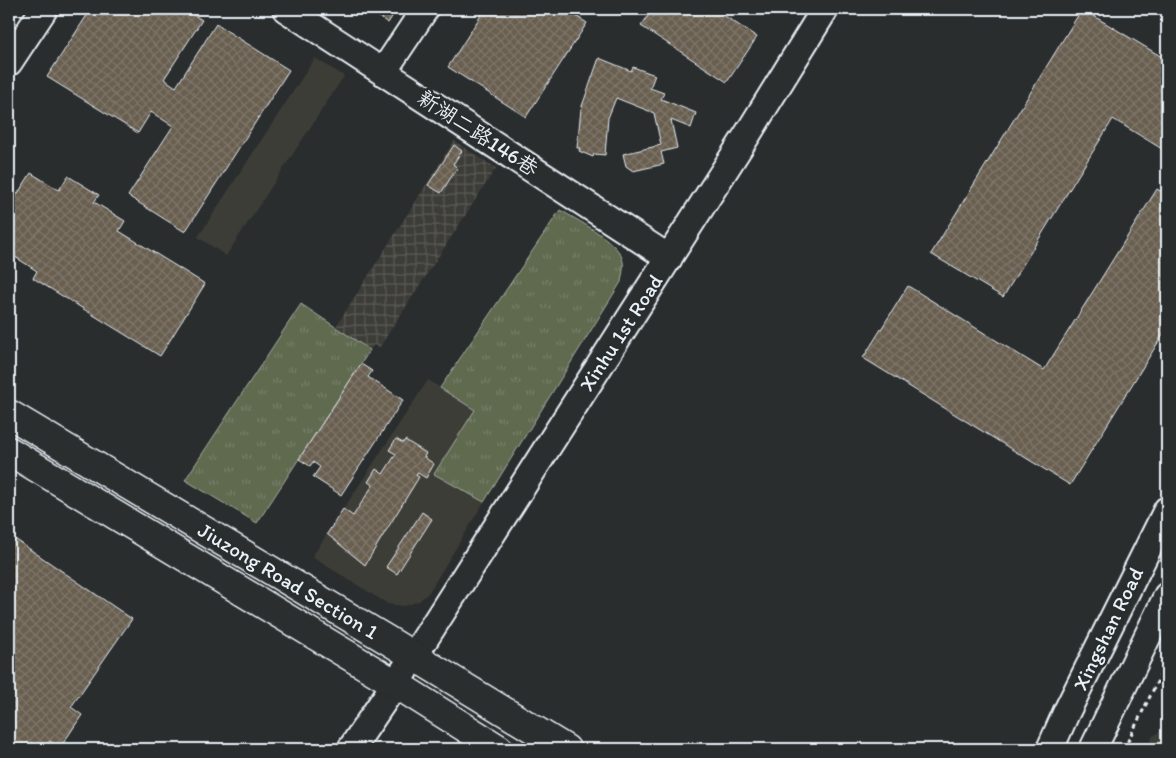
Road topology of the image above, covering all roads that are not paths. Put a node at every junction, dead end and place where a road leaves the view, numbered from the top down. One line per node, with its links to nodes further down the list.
1 (44, 9): 5 (street)
2 (286, 9): 6 (street, 新湖二路146巷)
3 (425, 9): 6 (street)
4 (825, 9): 7 (street, Xinhu 1st Road)
5 (9, 62)
6 (383, 72): 7 (street, 新湖二路146巷)
7 (669, 258): 12 (street, Xinhu 1st Road)
8 (9, 414): 12 (main road, Jiuzong Road Section 1)
9 (9, 451): 13 (main road, Jiuzong Road Section 1)
10 (1167, 510): 17 (street, Xingshan Road)
11 (1167, 596): 18 (street, Xingshan Road)
12 (414, 656): 13 (street, Xinhu 1st Road); 16 (main road, Jiuzong Road Section 1)
13 (396, 684): 14 (street); 15 (main road, Jiuzong Road Section 1)
14 (351, 749)
15 (500, 749)
16 (566, 749)
17 (1050, 749)
18 (1093, 749)

